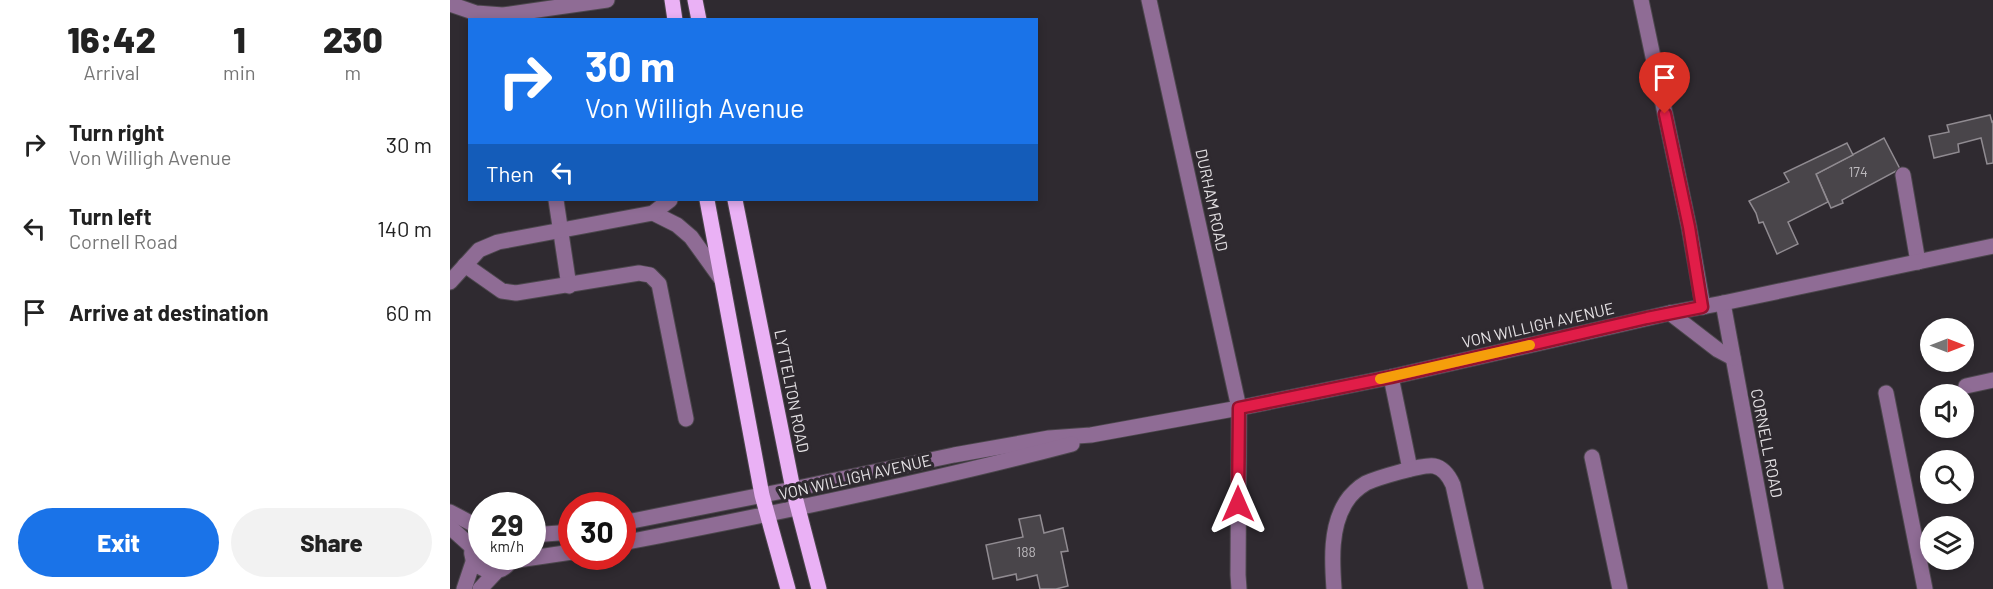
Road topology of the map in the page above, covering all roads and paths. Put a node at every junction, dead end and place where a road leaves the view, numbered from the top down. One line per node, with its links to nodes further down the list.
1 (607, 0): 6 (street)
2 (672, 0): 7 (main road)
3 (695, 0): 8 (main road)
4 (1149, 0): 30 (street, DURHAM ROAD)
5 (1641, 0): 23 (street)
6 (450, 4)
7 (675, 18)
8 (699, 18)
9 (1903, 175): 17 (street)
10 (556, 201): 15 (street)
11 (669, 201): 14 (street)
12 (707, 201): 19 (main road)
13 (735, 201): 35 (main road, LYTTELTON ROAD)
14 (653, 213): 15 (street); 19 (street)
15 (560, 230): 18 (street); 21 (street)
16 (1993, 246): 17 (street, VON WILLIGH AVENUE)
17 (1918, 262): 22 (street, VON WILLIGH AVENUE)
18 (465, 265): 20 (street); 21 (street)
19 (722, 280): 36 (main road)
20 (450, 282)
21 (569, 286): 31 (street)
22 (1723, 303): 23 (street, VON WILLIGH AVENUE); 25 (street, CORNELL ROAD)
23 (1702, 307): 24 (street, VON WILLIGH AVENUE)
24 (1670, 313): 25 (street); 26 (street, VON WILLIGH AVENUE)
25 (1733, 358): 57 (street, CORNELL ROAD)
26 (1391, 377): 30 (street, VON WILLIGH AVENUE); 34 (street)
27 (1993, 380): 28 (street)
28 (1974, 384)
29 (1886, 393): 58 (street)
30 (1239, 408): 32 (street, VON WILLIGH AVENUE); 53 (street, DURHAM ROAD)
31 (686, 419)
32 (1091, 435): 35 (street, VON WILLIGH AVENUE); 37 (street, VON WILLIGH AVENUE)
33 (1592, 457): 56 (street)
34 (1410, 469): 54 (street); 55 (street)
35 (793, 489): 36 (street, VON WILLIGH AVENUE); 37 (main road, LYTTELTON ROAD)
36 (762, 495): 39 (main road); 40 (street, VON WILLIGH AVENUE)
37 (798, 509): 39 (street, VON WILLIGH AVENUE); 52 (main road, LYTTELTON ROAD)
38 (450, 512): 41 (street)
39 (767, 515): 43 (street, VON WILLIGH AVENUE); 51 (main road)
40 (636, 520)
41 (468, 522)
42 (450, 527): 44 (street)
43 (636, 540)
44 (468, 542)
45 (469, 570): 49 (street)
46 (482, 570): 48 (street)
47 (501, 570): 48 (street)
48 (495, 573): 50 (street)
49 (464, 589)
50 (480, 589)
51 (788, 589)
52 (819, 589)
53 (1239, 589)
54 (1334, 589)
55 (1476, 589)
56 (1620, 589)
57 (1776, 589)
58 (1925, 589)

